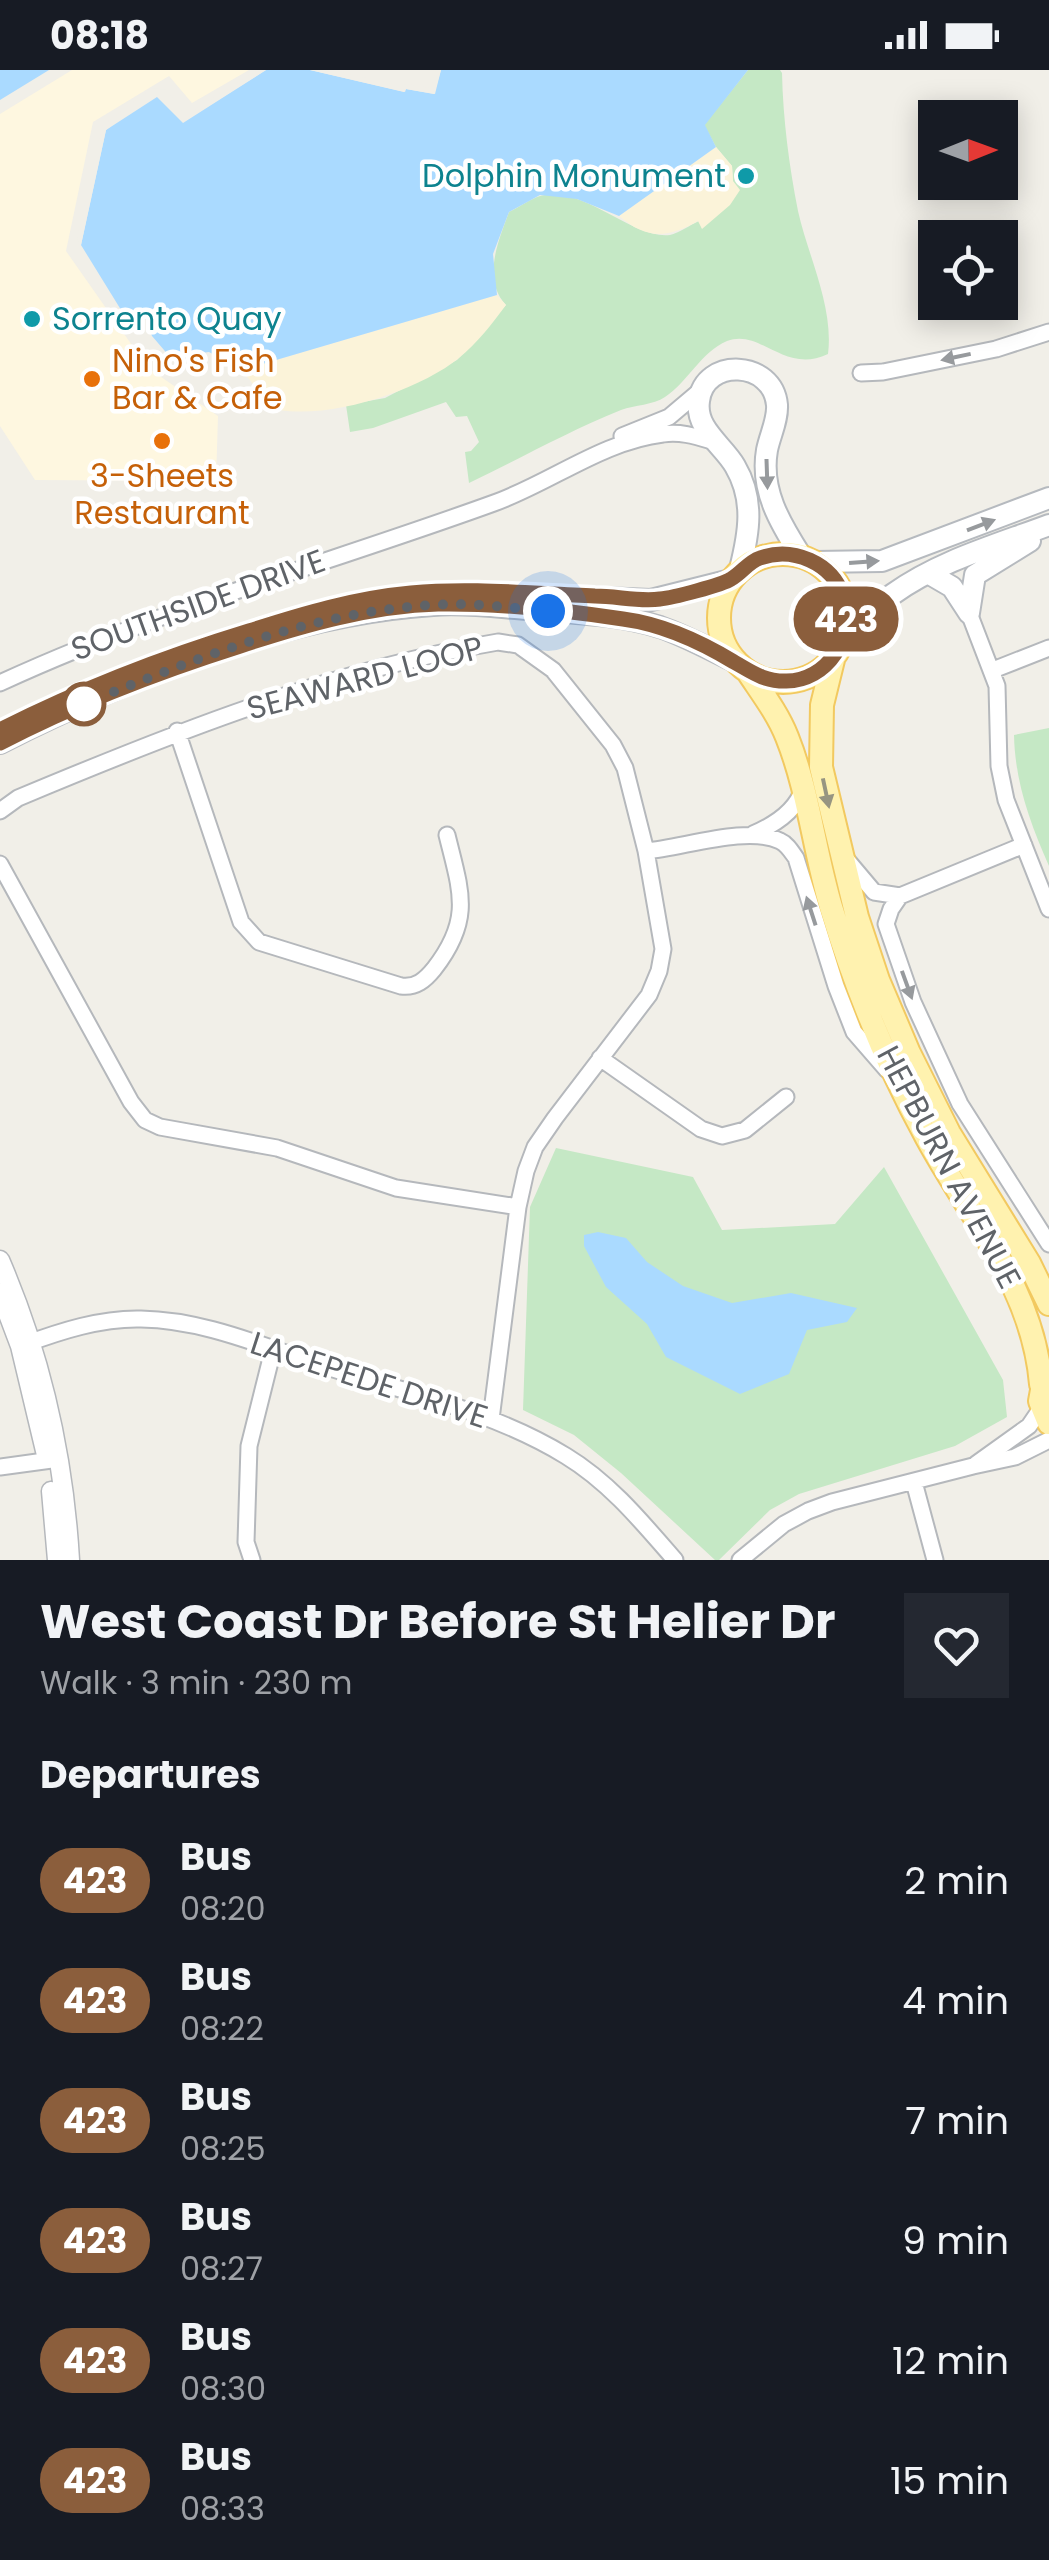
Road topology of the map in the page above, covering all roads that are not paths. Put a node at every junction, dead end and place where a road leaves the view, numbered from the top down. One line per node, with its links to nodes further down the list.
1 (1049, 332): 2 (street, one-way to 2)
2 (861, 373)
3 (705, 386): 4 (main road); 7 (street, SOUTHSIDE DRIVE); 8 (main road, one-way to 8)
4 (715, 442): 7 (street, SOUTHSIDE DRIVE); 10 (main road)
5 (1049, 498): 8 (main road, one-way to 5)
6 (1049, 527): 9 (main road); 11 (main road)
7 (399, 534): 16 (street, SOUTHSIDE DRIVE)
8 (808, 559): 10 (main road); 13 (main road)
9 (928, 573): 11 (main road); 13 (main road)
10 (736, 574): 14 (main road); 17 (main road)
11 (970, 613): 15 (street)
12 (1049, 648): 15 (street)
13 (838, 649): 14 (main road); 25 (main road, HEPBURN AVENUE, one-way to 25)
14 (742, 667): 19 (main road); 20 (main road, HEPBURN AVENUE)
15 (993, 670): 24 (street)
16 (0, 683)
17 (0, 730)
18 (177, 731): 21 (street, SEAWARD LOOP); 22 (street); 26 (street, SEAWARD LOOP)
19 (0, 742)
20 (802, 789): 23 (street); 31 (main road, HEPBURN AVENUE)
21 (0, 810)
22 (446, 835)
23 (745, 837): 26 (street); 31 (street, one-way to 23)
24 (1024, 844): 28 (street); 29 (street)
25 (838, 849): 28 (street); 37 (main road, HEPBURN AVENUE)
26 (646, 851): 30 (street, SEAWARD LOOP)
27 (0, 864): 33 (street)
28 (900, 896): 34 (street, one-way to 34)
29 (1047, 900)
30 (600, 1058): 32 (street); 33 (street, SEAWARD LOOP)
31 (902, 1088): 40 (main road, HEPBURN AVENUE)
32 (786, 1097)
33 (518, 1206): 41 (street, SEAWARD LOOP)
34 (1049, 1244)
35 (0, 1260): 38 (street)
36 (0, 1292): 38 (street)
37 (1049, 1304)
38 (26, 1344): 39 (street, LACEPEDE DRIVE); 43 (street)
39 (273, 1350): 41 (street, LACEPEDE DRIVE); 49 (street)
40 (1045, 1395): 44 (street)
41 (491, 1419): 50 (street, LACEPEDE DRIVE)
42 (1049, 1440): 44 (street)
43 (53, 1460): 45 (street); 47 (street); 48 (street)
44 (972, 1466): 46 (street)
45 (0, 1467)
46 (914, 1482): 51 (street); 52 (street)
47 (57, 1560)
48 (70, 1560)
49 (252, 1560)
50 (675, 1560)
51 (740, 1560)
52 (935, 1560)

